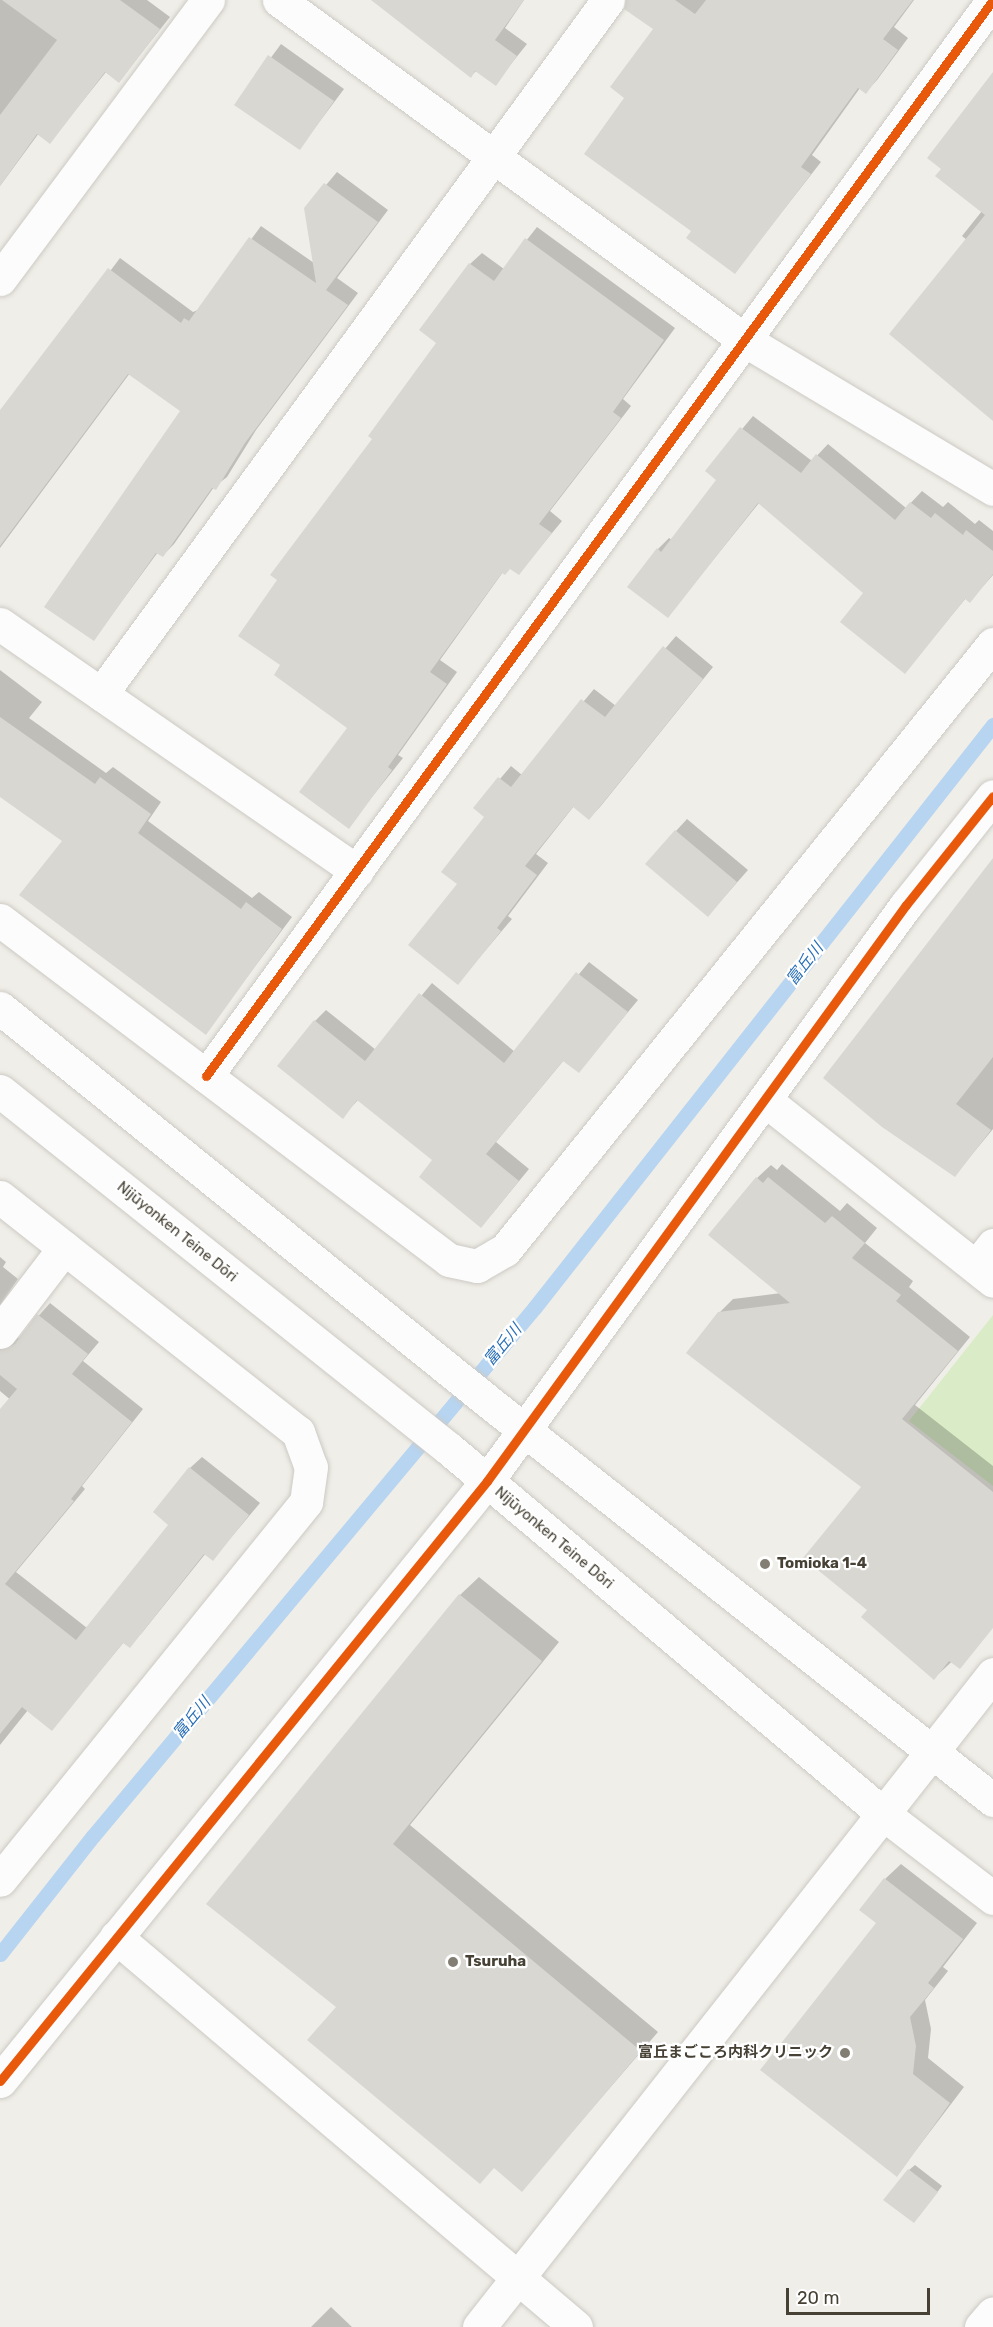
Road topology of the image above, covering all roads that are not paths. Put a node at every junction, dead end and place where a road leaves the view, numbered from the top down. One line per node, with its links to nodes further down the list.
1 (208, 0): 6 (street)
2 (279, 0): 5 (street)
3 (608, 0): 5 (street)
4 (993, 0): 7 (street)
5 (493, 156): 7 (street); 11 (street)
6 (0, 279)
7 (746, 341): 8 (street); 13 (street)
8 (993, 489)
9 (0, 624): 11 (street)
10 (993, 644): 16 (street)
11 (101, 694): 13 (street)
12 (993, 796): 18 (street)
13 (357, 871): 16 (street)
14 (0, 920): 16 (street)
15 (0, 1008): 23 (street)
16 (206, 1076)
17 (0, 1091): 24 (street, Nijūyonken Teine Dōri)
18 (765, 1100): 21 (street); 23 (street)
19 (0, 1197): 20 (street)
20 (64, 1248): 22 (street); 29 (street)
21 (987, 1264)
22 (0, 1332)
23 (526, 1429): 24 (street); 26 (street)
24 (487, 1481): 28 (street, Nijūyonken Teine Dōri); 31 (street)
25 (993, 1674): 26 (street)
26 (930, 1754): 27 (street); 28 (street)
27 (993, 1800)
28 (882, 1813): 30 (street, Nijūyonken Teine Dōri); 33 (street)
29 (0, 1880)
30 (993, 1898)
31 (116, 1937): 32 (street); 33 (street)
32 (0, 2081)
33 (517, 2278): 35 (street); 36 (street)
34 (993, 2313): 37 (street)
35 (479, 2327)
36 (576, 2327)
37 (981, 2327)

